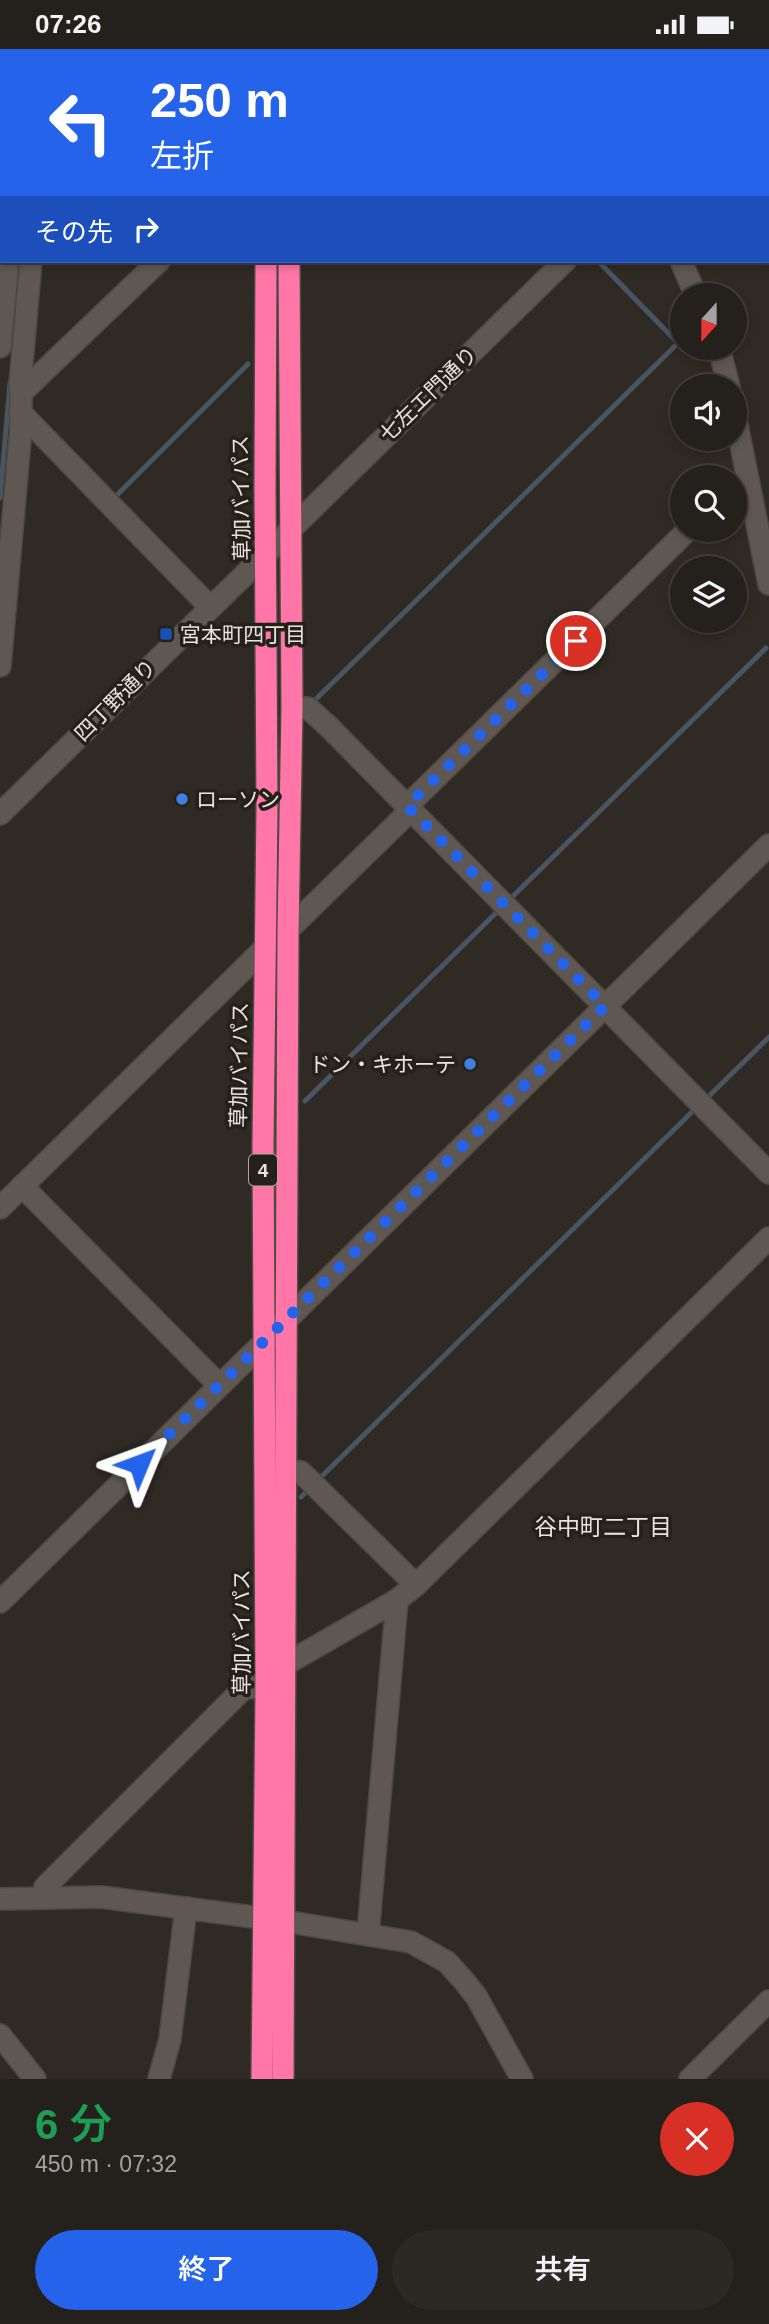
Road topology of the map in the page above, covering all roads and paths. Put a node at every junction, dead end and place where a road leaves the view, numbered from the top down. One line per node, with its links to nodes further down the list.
1 (8, 263): 9 (street)
2 (31, 263): 10 (street)
3 (157, 263): 10 (street)
4 (266, 263): 15 (highway, 草加バイパス / 4)
5 (289, 263): 13 (highway, 4)
6 (563, 263): 13 (street, 七左エ門通り)
7 (682, 263): 8 (street)
8 (690, 283)
9 (0, 347)
10 (20, 403): 17 (street); 18 (street)
11 (747, 486): 12 (street)
12 (761, 501): 16 (street)
13 (291, 528): 15 (street, 四丁野通り); 19 (highway, 4)
14 (676, 542): 20 (street)
15 (267, 552): 17 (street, 四丁野通り); 24 (highway, 草加バイパス / 4)
16 (769, 584)
17 (209, 607): 21 (street, 四丁野通り)
18 (0, 666)
19 (292, 708): 20 (street); 23 (highway, 4)
20 (409, 808): 23 (street); 25 (street)
21 (0, 814)
22 (769, 845): 25 (street)
23 (288, 930): 30 (highway, 4)
24 (265, 948): 27 (street); 31 (highway, 草加バイパス / 4)
25 (605, 1006): 26 (street); 30 (street)
26 (769, 1173)
27 (22, 1187): 28 (street); 32 (street)
28 (0, 1208)
29 (769, 1238): 34 (street)
30 (286, 1318): 31 (street); 33 (highway, 4)
31 (263, 1344): 32 (street); 38 (highway, 草加バイパス / 4)
32 (219, 1385): 36 (street)
33 (287, 1471): 34 (street); 37 (highway, 4)
34 (415, 1585): 35 (street)
35 (397, 1600): 37 (street); 44 (street)
36 (0, 1602)
37 (286, 1664): 43 (highway, 4)
38 (266, 1687): 39 (street); 42 (highway, 草加バイパス / 4)
39 (45, 1898): 40 (street); 41 (street)
40 (0, 1899)
41 (186, 1908): 42 (street); 48 (street)
42 (262, 1918): 43 (street); 49 (highway, 草加バイパス / 4)
43 (284, 1921): 44 (street); 50 (highway, 4)
44 (368, 1934): 51 (street)
45 (769, 2001): 52 (street)
46 (0, 2035): 47 (street)
47 (35, 2079)
48 (159, 2079)
49 (262, 2079)
50 (284, 2079)
51 (522, 2079)
52 (690, 2079)

